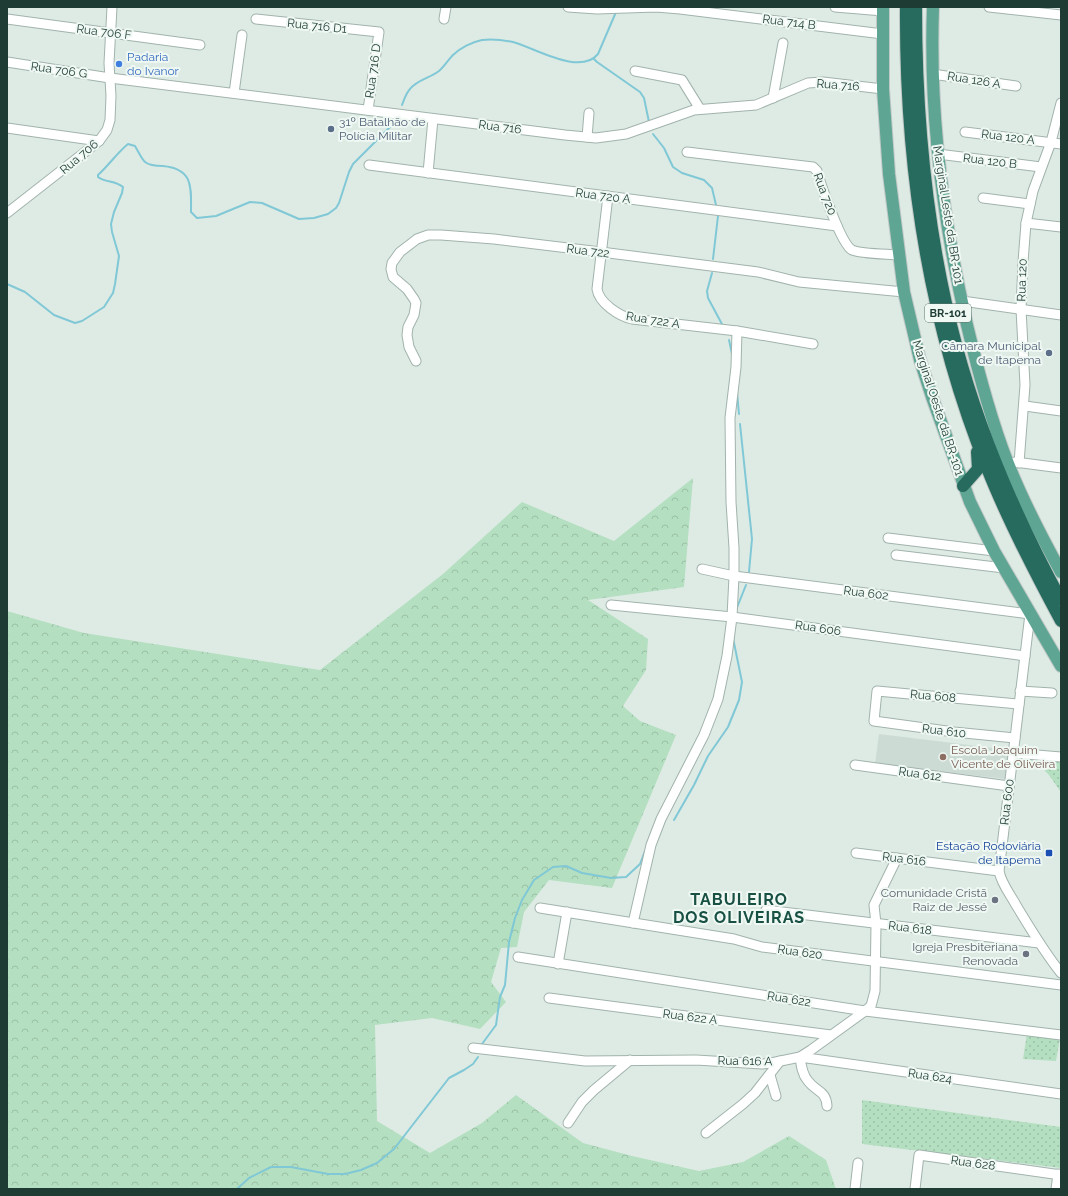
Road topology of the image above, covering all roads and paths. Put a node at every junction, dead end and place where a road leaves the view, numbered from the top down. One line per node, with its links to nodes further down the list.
1 (112, 7): 16 (street, Rua 706)
2 (446, 7): 14 (street)
3 (568, 7): 9 (street, Rua 714 B)
4 (835, 7): 10 (street)
5 (906, 7): 63 (highway, BR-101)
6 (916, 7): 75 (highway, BR-101)
7 (933, 7): 23 (main road, Marginal Leste da BR-101)
8 (989, 7): 11 (street)
9 (623, 8): 17 (street, Rua 714 B)
10 (883, 9): 17 (main road, Marginal Oeste da BR-101)
11 (1061, 15)
12 (7, 19): 16 (street, Rua 706 F)
13 (256, 19): 15 (street, Rua 716 D1)
14 (444, 19)
15 (379, 32): 31 (street, Rua 716 D)
16 (111, 33): 20 (street, Rua 706 F); 24 (street, Rua 706)
17 (883, 34): 26 (main road, Marginal Oeste da BR-101)
18 (242, 35): 27 (street)
19 (783, 43): 28 (street)
20 (200, 45)
21 (7, 62): 24 (street, Rua 706 G)
22 (635, 71): 30 (street)
23 (932, 74): 25 (street, Rua 126 A); 41 (main road, Marginal Leste da BR-101)
24 (110, 78): 27 (street, Rua 716); 37 (street, Rua 706)
25 (1016, 86)
26 (883, 89): 28 (street, Rua 716); 53 (main road, Marginal Oeste da BR-101)
27 (234, 93): 31 (street, Rua 716)
28 (773, 98): 30 (street, Rua 716)
29 (1061, 103): 38 (street, Rua 120)
30 (700, 109): 36 (street, Rua 716)
31 (368, 110): 33 (street, Rua 716)
32 (590, 113): 36 (street)
33 (432, 118): 36 (street, Rua 716); 44 (street)
34 (7, 128): 37 (street)
35 (965, 132): 38 (street, Rua 120 A)
36 (587, 137)
37 (99, 140): 48 (street, Rua 706)
38 (1051, 142): 39 (street, Rua 120 A); 43 (street, Rua 120)
39 (1061, 144)
40 (687, 152): 50 (street, Rua 720)
41 (938, 154): 43 (street, Rua 120 B); 55 (main road, Marginal Leste da BR-101)
42 (369, 165): 44 (street, Rua 720 A)
43 (1041, 167): 47 (street, Rua 120)
44 (428, 173): 45 (street, Rua 720 A)
45 (608, 196): 50 (street, Rua 720 A); 52 (street, Rua 722 A)
46 (983, 198): 47 (street)
47 (1030, 204): 49 (street, Rua 120)
48 (7, 213)
49 (1026, 223): 51 (street); 56 (street, Rua 120)
50 (837, 226): 53 (street, Rua 720)
51 (1061, 227)
52 (601, 252): 54 (street, Rua 722); 58 (street, Rua 722 A); 60 (street, Rua 722)
53 (898, 255): 54 (main road, Marginal Oeste da BR-101)
54 (904, 292): 66 (main road, Marginal Oeste da BR-101)
55 (962, 301): 56 (street); 64 (main road, Marginal Leste da BR-101)
56 (1021, 309): 57 (street); 61 (street, Rua 120)
57 (1061, 315)
58 (737, 331): 59 (street, Rua 722 A); 74 (street)
59 (813, 344)
60 (416, 361)
61 (1024, 406): 62 (street); 64 (street, Rua 120)
62 (1061, 411)
63 (976, 439): 66 (highway); 79 (highway, BR-101)
64 (1013, 462): 65 (street); 70 (main road, Marginal Leste da BR-101)
65 (1061, 468)
66 (963, 486): 68 (main road, Marginal Oeste da BR-101)
67 (888, 538): 68 (street)
68 (994, 551): 72 (main road, Marginal Oeste da BR-101)
69 (896, 555): 72 (street)
70 (1057, 557): 73 (main road, Marginal Leste da BR-101)
71 (702, 568): 74 (street, Rua 602)
72 (1004, 568): 77 (main road, Marginal Oeste da BR-101)
73 (1061, 572)
74 (734, 576): 77 (street, Rua 602); 78 (street)
75 (1061, 600)
76 (611, 605): 78 (street, Rua 606)
77 (1030, 614): 80 (street, Rua 600); 81 (main road, Marginal Oeste da BR-101)
78 (732, 617): 80 (street, Rua 606); 97 (street)
79 (1061, 621)
80 (1025, 656): 82 (street, Rua 600)
81 (1061, 666)
82 (1020, 691): 83 (street); 84 (street, Rua 600)
83 (1052, 694)
84 (1019, 704): 85 (street, Rua 608); 86 (street, Rua 600)
85 (874, 721): 86 (street, Rua 610)
86 (1015, 738): 87 (street, Rua 600)
87 (1013, 753): 88 (street); 90 (street, Rua 600)
88 (1061, 756)
89 (855, 765): 90 (street, Rua 612)
90 (1009, 786): 93 (street, Rua 600)
91 (856, 853): 92 (street, Rua 616)
92 (897, 858): 93 (street, Rua 616); 98 (street, Rua 616 A)
93 (1000, 871): 99 (street, Rua 600)
94 (540, 908): 96 (street, Rua 620)
95 (766, 910): 98 (street, Rua 618)
96 (567, 912): 97 (street, Rua 620); 102 (street)
97 (634, 923): 101 (street, Rua 620)
98 (876, 924): 99 (street, Rua 618); 101 (street, Rua 616 A)
99 (1039, 943): 103 (street, Rua 600)
100 (518, 957): 102 (street, Rua 622)
101 (875, 962): 104 (street, Rua 620); 106 (street, Rua 616 A)
102 (558, 964): 106 (street, Rua 622)
103 (1061, 973)
104 (1061, 985)
105 (550, 998): 107 (street, Rua 622 A)
106 (865, 1011): 107 (street, Rua 616 A); 108 (street, Rua 622)
107 (831, 1035): 110 (street, Rua 616 A)
108 (1061, 1035)
109 (473, 1048): 111 (street, Rua 616 A)
110 (800, 1057): 112 (street, Rua 616 A); 114 (street, Rua 624); 116 (street)
111 (630, 1060): 112 (street, Rua 616 A); 117 (street)
112 (780, 1062): 113 (street)
113 (770, 1075): 115 (street); 118 (street)
114 (1061, 1094)
115 (776, 1096)
116 (827, 1106)
117 (568, 1123)
118 (706, 1133)
119 (858, 1163): 121 (street)
120 (1060, 1174): 122 (street, Rua 628); 123 (street)
121 (855, 1189)
122 (915, 1189)
123 (1056, 1189)

